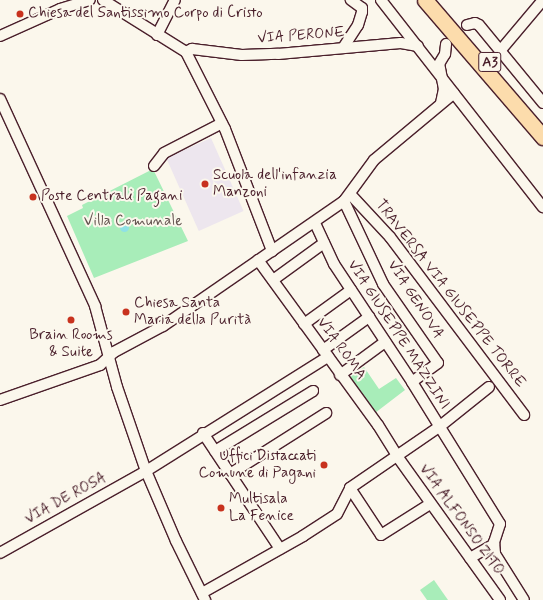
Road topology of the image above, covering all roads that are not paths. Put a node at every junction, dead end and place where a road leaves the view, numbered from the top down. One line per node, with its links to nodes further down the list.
1 (90, 0): 11 (street)
2 (103, 0): 10 (street)
3 (175, 0): 10 (street)
4 (351, 0): 13 (street)
5 (381, 0): 12 (street)
6 (425, 0): 27 (highway, A3)
7 (438, 0): 25 (highway, A3)
8 (543, 0): 14 (street)
9 (467, 26): 14 (street)
10 (157, 35): 15 (street)
11 (0, 36)
12 (418, 46): 13 (street, VIA PERONE); 17 (street)
13 (343, 48): 15 (street, VIA PERONE)
14 (500, 51): 23 (street)
15 (186, 52): 26 (street)
16 (440, 53): 17 (street); 18 (street); 19 (street)
17 (426, 56): 18 (street)
18 (432, 64): 19 (street)
19 (440, 75): 20 (street); 22 (street)
20 (454, 93): 22 (street); 24 (street)
21 (0, 99): 41 (street)
22 (441, 103): 24 (street); 29 (street)
23 (543, 103)
24 (465, 107): 30 (street)
25 (543, 123)
26 (224, 129): 28 (street); 33 (street)
27 (543, 137)
28 (154, 166)
29 (347, 198): 31 (street); 43 (street, VIA GENOVA); 48 (street, TRAVERSA VIA GIUSEPPE TORRE)
30 (543, 207)
31 (315, 223): 32 (street, VIA GIUSEPPE MAZZINI); 33 (street)
32 (324, 243): 35 (street); 36 (street, VIA GIUSEPPE MAZZINI)
33 (272, 251): 34 (street)
34 (258, 260): 35 (street, VIA ROMA); 41 (street)
35 (273, 280): 38 (street, VIA ROMA)
36 (351, 290): 37 (street, VIA GIUSEPPE MAZZINI); 38 (street)
37 (369, 317): 39 (street, VIA GIUSEPPE MAZZINI); 40 (street, VIA DE ROSA)
38 (304, 324): 40 (street, VIA ROMA)
39 (386, 342): 42 (street); 43 (street, VIA GIUSEPPE MAZZINI)
40 (325, 354): 42 (street, VIA ROMA); 50 (street, VIA DE ROSA)
41 (108, 358): 46 (street); 53 (street)
42 (340, 375): 52 (street, VIA ROMA)
43 (412, 382): 49 (street, VIA GIUSEPPE MAZZINI)
44 (488, 387): 49 (street, VIA GIUSEPPE MAZZINI)
45 (314, 391): 51 (street)
46 (0, 400)
47 (326, 413): 54 (street)
48 (524, 416)
49 (439, 427): 52 (street); 57 (street)
50 (203, 433): 51 (street); 53 (street, VIA DE ROSA)
51 (215, 451): 54 (street)
52 (397, 456): 55 (street); 56 (street, VIA ALFONSO ZITO)
53 (146, 471): 59 (street, VIA DE ROSA); 61 (street)
54 (230, 474): 58 (street)
55 (350, 488): 56 (street); 58 (street)
56 (430, 504): 60 (street, VIA ALFONSO ZITO)
57 (494, 544): 60 (street); 63 (street)
58 (280, 549): 61 (street)
59 (0, 553)
60 (470, 558): 62 (street, VIA ALFONSO ZITO)
61 (204, 596)
62 (500, 600)
63 (524, 600)

